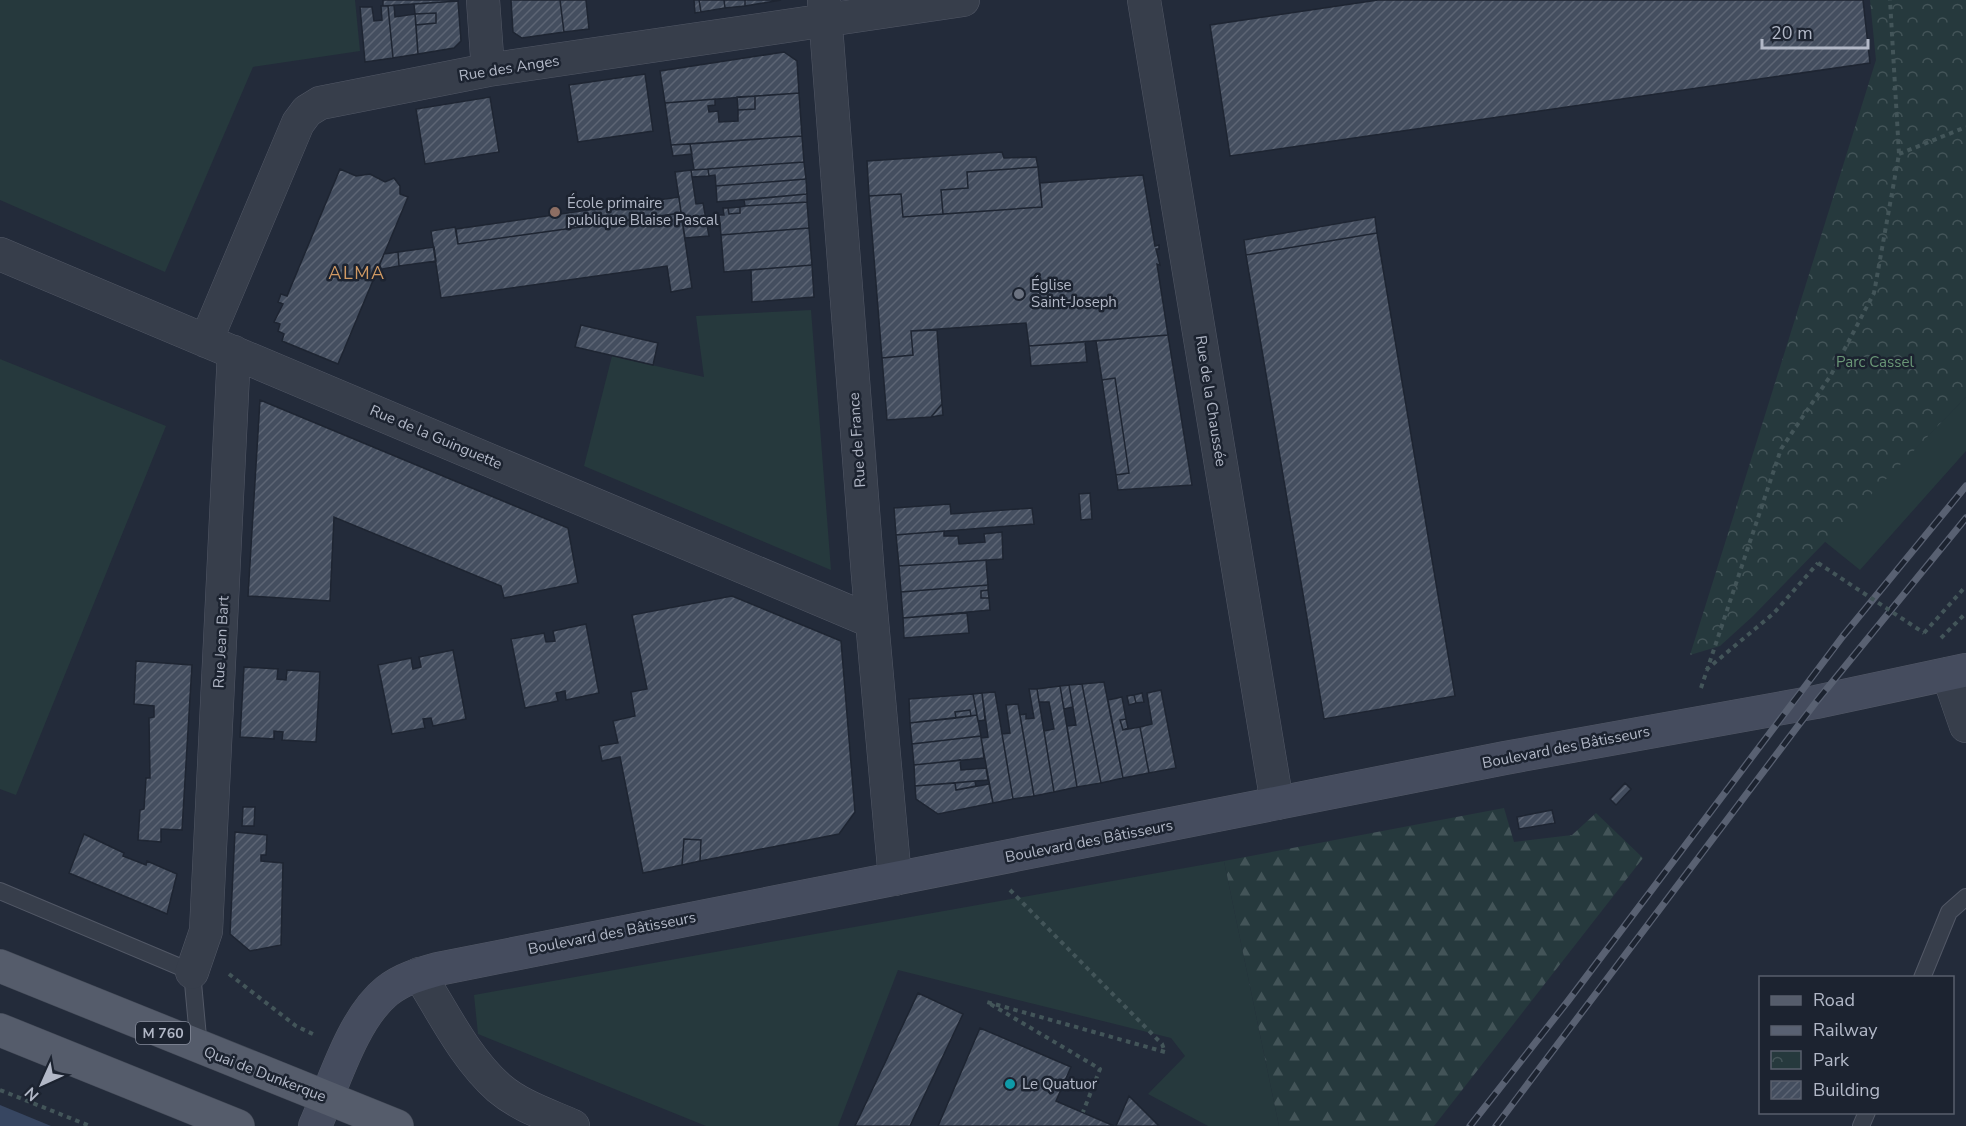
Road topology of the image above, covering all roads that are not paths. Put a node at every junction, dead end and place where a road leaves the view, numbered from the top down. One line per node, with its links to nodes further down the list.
1 (483, 0): 5 (street)
2 (963, 0): 4 (street, Rue des Anges)
3 (1144, 0): 11 (street, Rue de la Chaussée)
4 (825, 9): 5 (street, Rue des Anges); 8 (street, Rue de France)
5 (488, 70): 7 (street, Rue des Anges)
6 (0, 254): 7 (street, Rue de la Guinguette)
7 (220, 346): 8 (street, Rue de la Guinguette); 16 (street, Rue Jean Bart)
8 (872, 621): 12 (street, Rue de France)
9 (1957, 672): 10 (street); 11 (street, Boulevard des Bâtisseurs)
10 (1966, 726)
11 (1277, 802): 12 (street, Boulevard des Bâtisseurs)
12 (895, 879): 17 (street, Boulevard des Bâtisseurs)
13 (0, 891): 16 (lane)
14 (1966, 897): 18 (lane)
15 (0, 966): 20 (main road, Quai de Dunkerque / M 760)
16 (192, 972): 20 (lane)
17 (419, 974): 21 (street, Boulevard des Bâtisseurs); 24 (street)
18 (1923, 976)
19 (0, 1030): 22 (main road)
20 (199, 1048): 21 (main road, Quai de Dunkerque / M 760)
21 (321, 1112): 23 (main road, Quai de Dunkerque / M 760)
22 (238, 1126)
23 (397, 1126)
24 (573, 1126)

